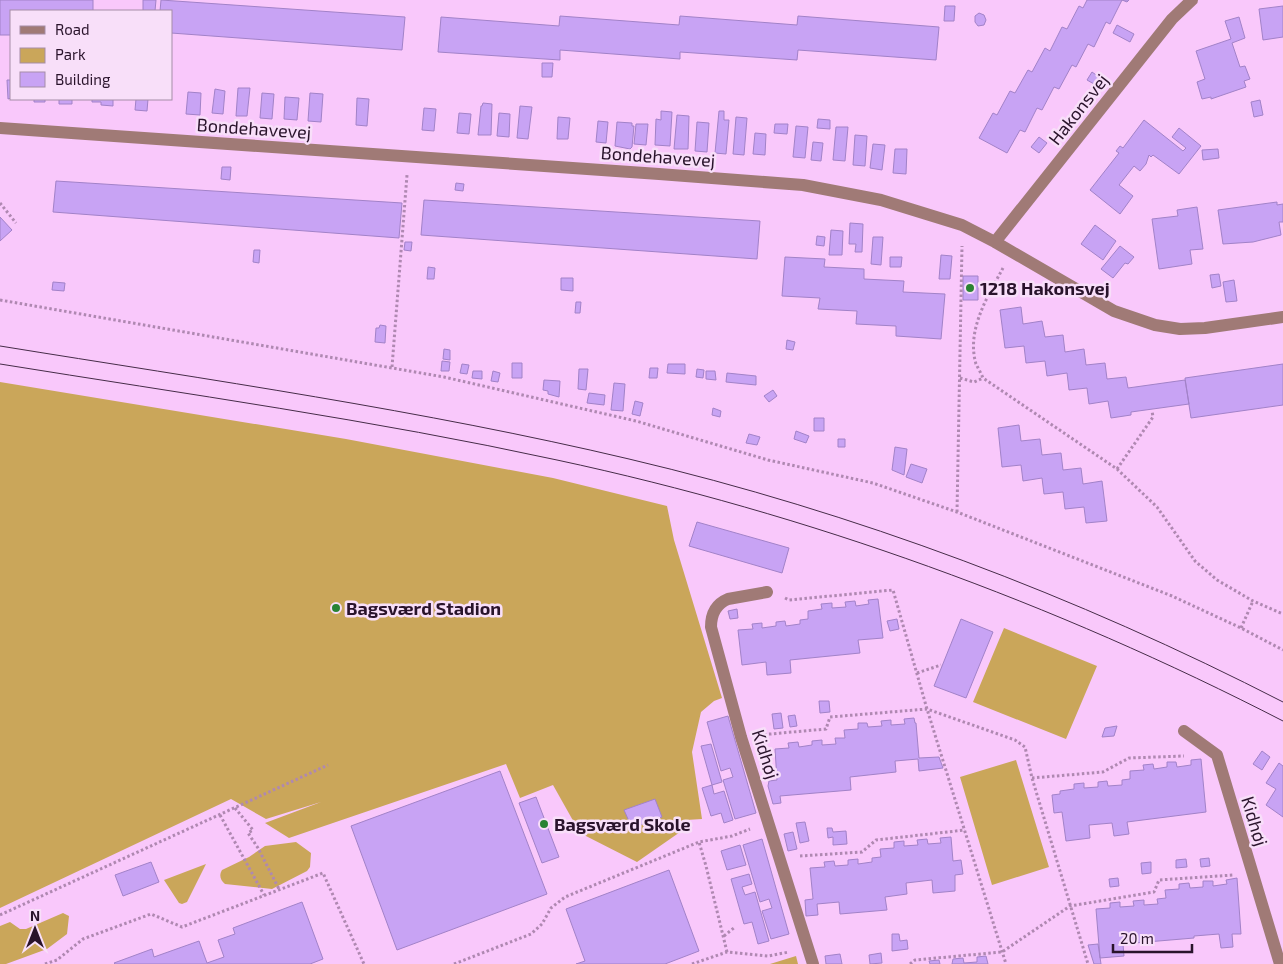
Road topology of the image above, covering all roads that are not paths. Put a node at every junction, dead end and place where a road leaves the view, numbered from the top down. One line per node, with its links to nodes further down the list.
1 (1192, 0): 3 (street, Hakonsvej)
2 (0, 128): 3 (street, Bondehavevej)
3 (995, 242): 4 (street, Bondehavevej)
4 (1283, 317)
5 (767, 592): 7 (street, Kidhøj)
6 (1184, 731): 8 (street, Kidhøj)
7 (813, 964)
8 (1280, 964)

